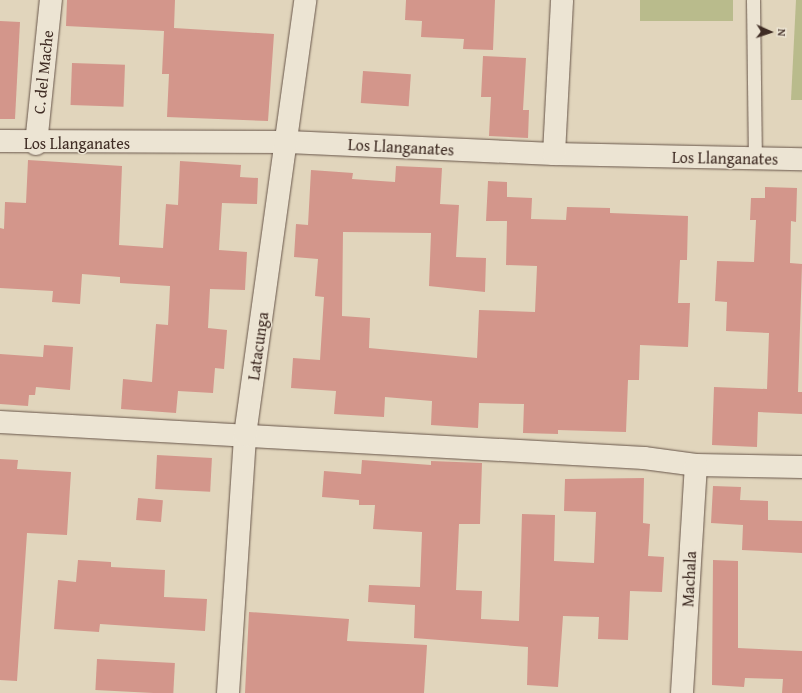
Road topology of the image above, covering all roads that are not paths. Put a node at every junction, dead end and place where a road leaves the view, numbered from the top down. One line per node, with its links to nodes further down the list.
1 (51, 0): 7 (street, C. del Mache)
2 (305, 0): 6 (street, Latacunga)
3 (562, 0): 8 (street)
4 (753, 0): 9 (lane)
5 (0, 141): 7 (street, Los Llanganates)
6 (288, 142): 7 (street, Los Llanganates); 8 (street, Los Llanganates); 12 (street, Latacunga)
7 (36, 144)
8 (554, 154): 9 (street, Los Llanganates)
9 (755, 159): 10 (street, Los Llanganates)
10 (802, 159)
11 (0, 422): 12 (street)
12 (245, 435): 13 (street); 15 (street, Latacunga)
13 (696, 465): 14 (street); 16 (street, Machala)
14 (802, 467)
15 (228, 693)
16 (682, 693)

